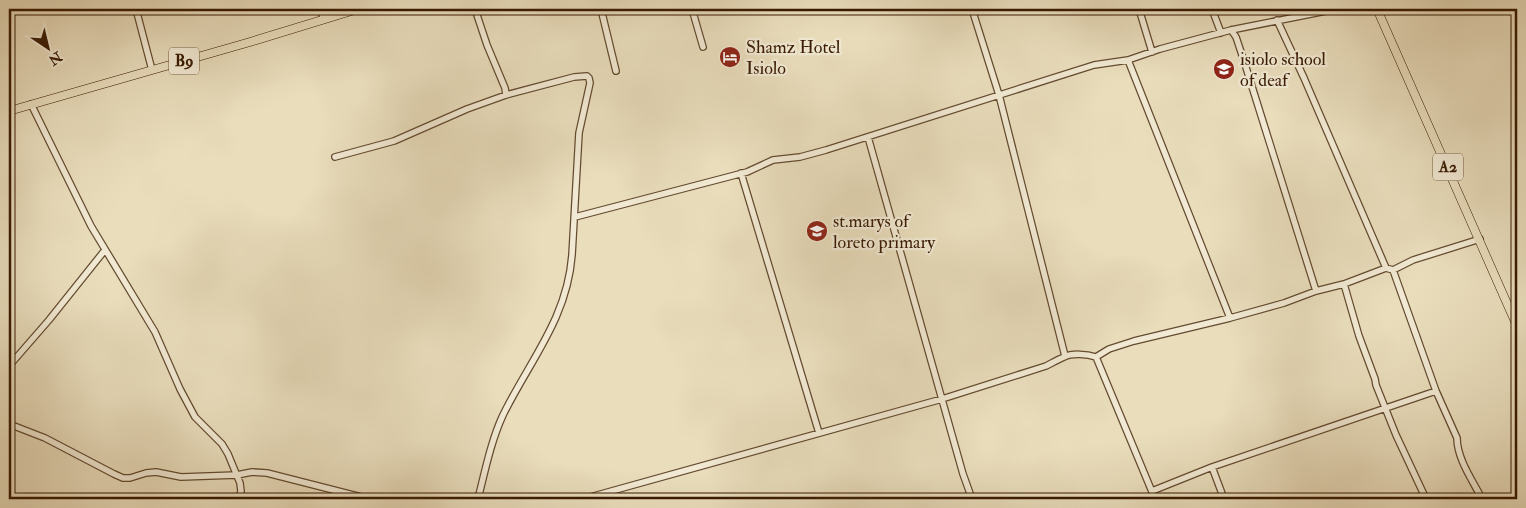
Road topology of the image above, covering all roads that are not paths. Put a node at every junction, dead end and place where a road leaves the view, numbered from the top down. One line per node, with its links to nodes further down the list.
1 (136, 9): 19 (street)
2 (320, 9): 12 (street)
3 (358, 9): 12 (highway, B9)
4 (475, 9): 21 (street)
5 (601, 9): 20 (street)
6 (692, 9): 16 (street)
7 (972, 9): 22 (street)
8 (1139, 9): 17 (street)
9 (1212, 9): 15 (street)
10 (1336, 9): 13 (street)
11 (1377, 9): 29 (highway, A2)
12 (324, 19): 19 (highway, B9)
13 (1277, 20): 14 (street); 31 (street)
14 (1231, 30): 15 (street); 34 (street)
15 (1221, 33): 17 (street)
16 (703, 47)
17 (1152, 52): 18 (street)
18 (1128, 60): 22 (street); 35 (street)
19 (152, 70): 23 (highway, B9)
20 (616, 71)
21 (506, 95): 26 (street); 28 (street)
22 (999, 95): 25 (street); 37 (street)
23 (31, 104): 24 (highway, B9); 30 (street)
24 (9, 111)
25 (868, 137): 27 (street); 41 (street)
26 (335, 157)
27 (741, 173): 28 (street); 44 (street)
28 (575, 217): 50 (street)
29 (1480, 239): 32 (street); 36 (highway, A2)
30 (105, 250): 39 (street); 46 (street)
31 (1386, 268): 32 (street); 33 (street)
32 (1393, 270): 40 (street)
33 (1344, 284): 34 (street); 42 (street)
34 (1316, 291): 35 (street)
35 (1230, 318): 38 (street)
36 (1517, 326)
37 (1065, 356): 38 (street); 41 (street)
38 (1096, 357): 47 (street)
39 (9, 366)
40 (1436, 391): 42 (street); 56 (street)
41 (942, 399): 44 (street); 52 (street)
42 (1386, 408): 45 (street); 55 (street)
43 (9, 424): 46 (street)
44 (819, 433): 51 (street)
45 (1212, 467): 47 (street); 54 (street)
46 (237, 475): 48 (street); 49 (street)
47 (1152, 491): 53 (street)
48 (239, 499)
49 (369, 499)
50 (478, 499)
51 (583, 499)
52 (972, 499)
53 (1155, 499)
54 (1224, 499)
55 (1426, 499)
56 (1482, 499)

